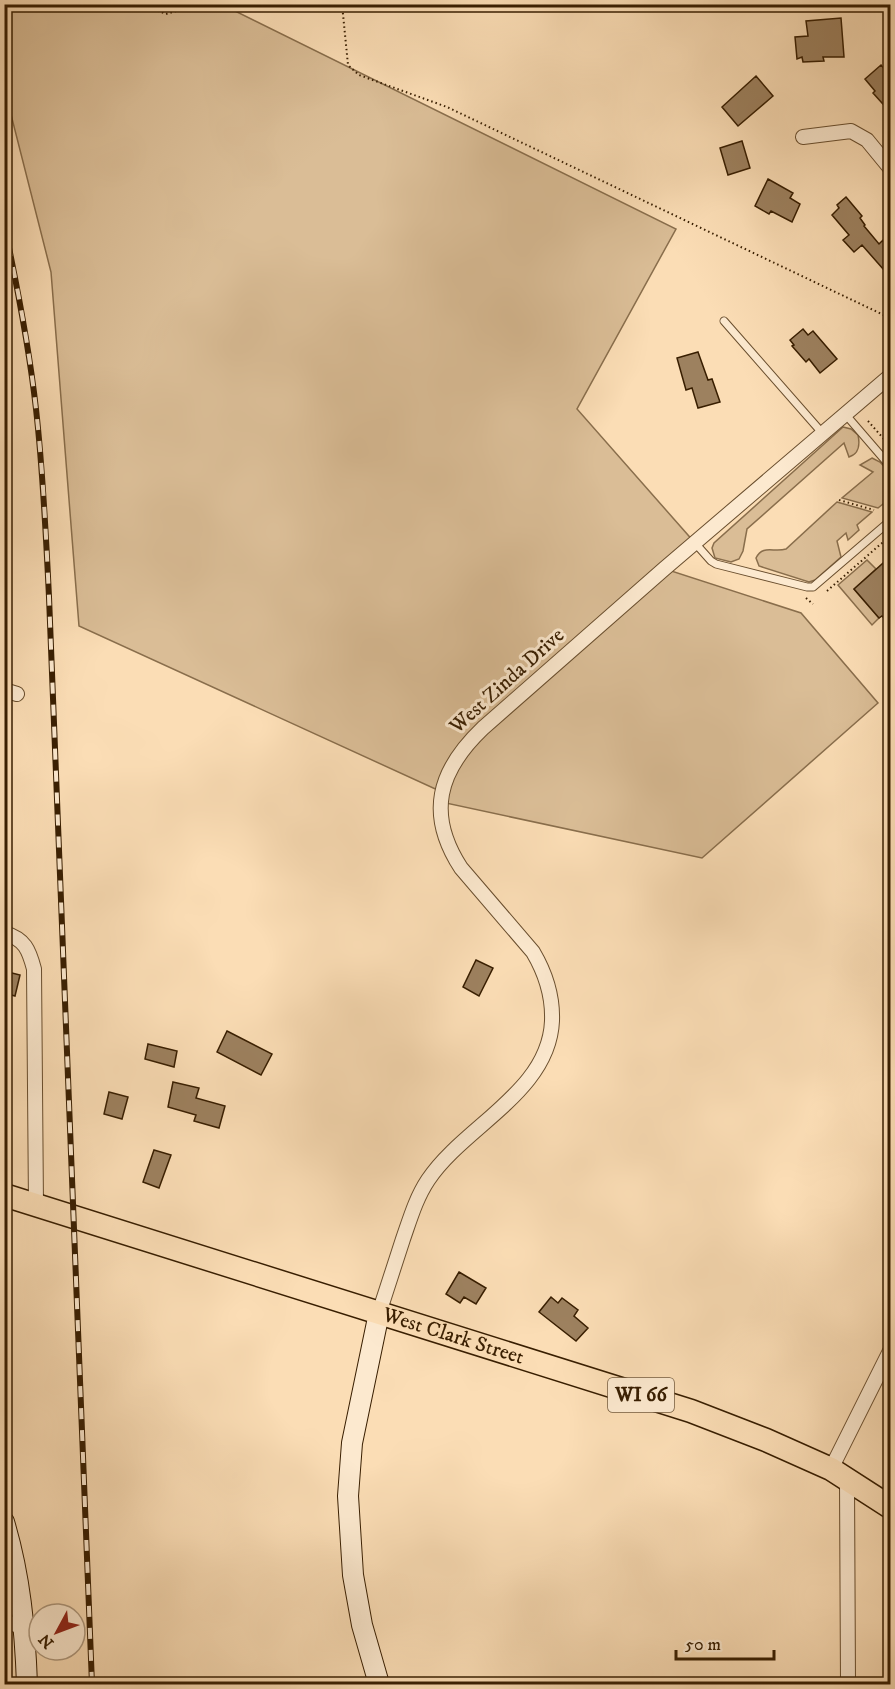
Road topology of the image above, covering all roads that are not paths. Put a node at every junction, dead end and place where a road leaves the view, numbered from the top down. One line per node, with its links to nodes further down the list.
1 (803, 137): 2 (street)
2 (891, 168)
3 (724, 321): 6 (lane)
4 (891, 376): 5 (street, West Zinda Drive)
5 (846, 415): 6 (street, West Zinda Drive); 7 (lane)
6 (824, 435): 9 (street, West Zinda Drive)
7 (891, 466)
8 (891, 521): 9 (lane)
9 (695, 543): 13 (street, West Zinda Drive)
10 (4, 933): 12 (street)
11 (4, 1195): 12 (main road, West Clark Street / WI 66)
12 (36, 1205): 13 (main road, West Clark Street / WI 66)
13 (379, 1313): 15 (main road, West Clark Street / WI 66); 21 (street)
14 (891, 1351): 15 (street)
15 (839, 1475): 16 (main road, West Clark Street / WI 66); 22 (street)
16 (891, 1507)
17 (4, 1522): 19 (street)
18 (4, 1621): 19 (street)
19 (24, 1628): 20 (street)
20 (27, 1684)
21 (379, 1684)
22 (848, 1684)

